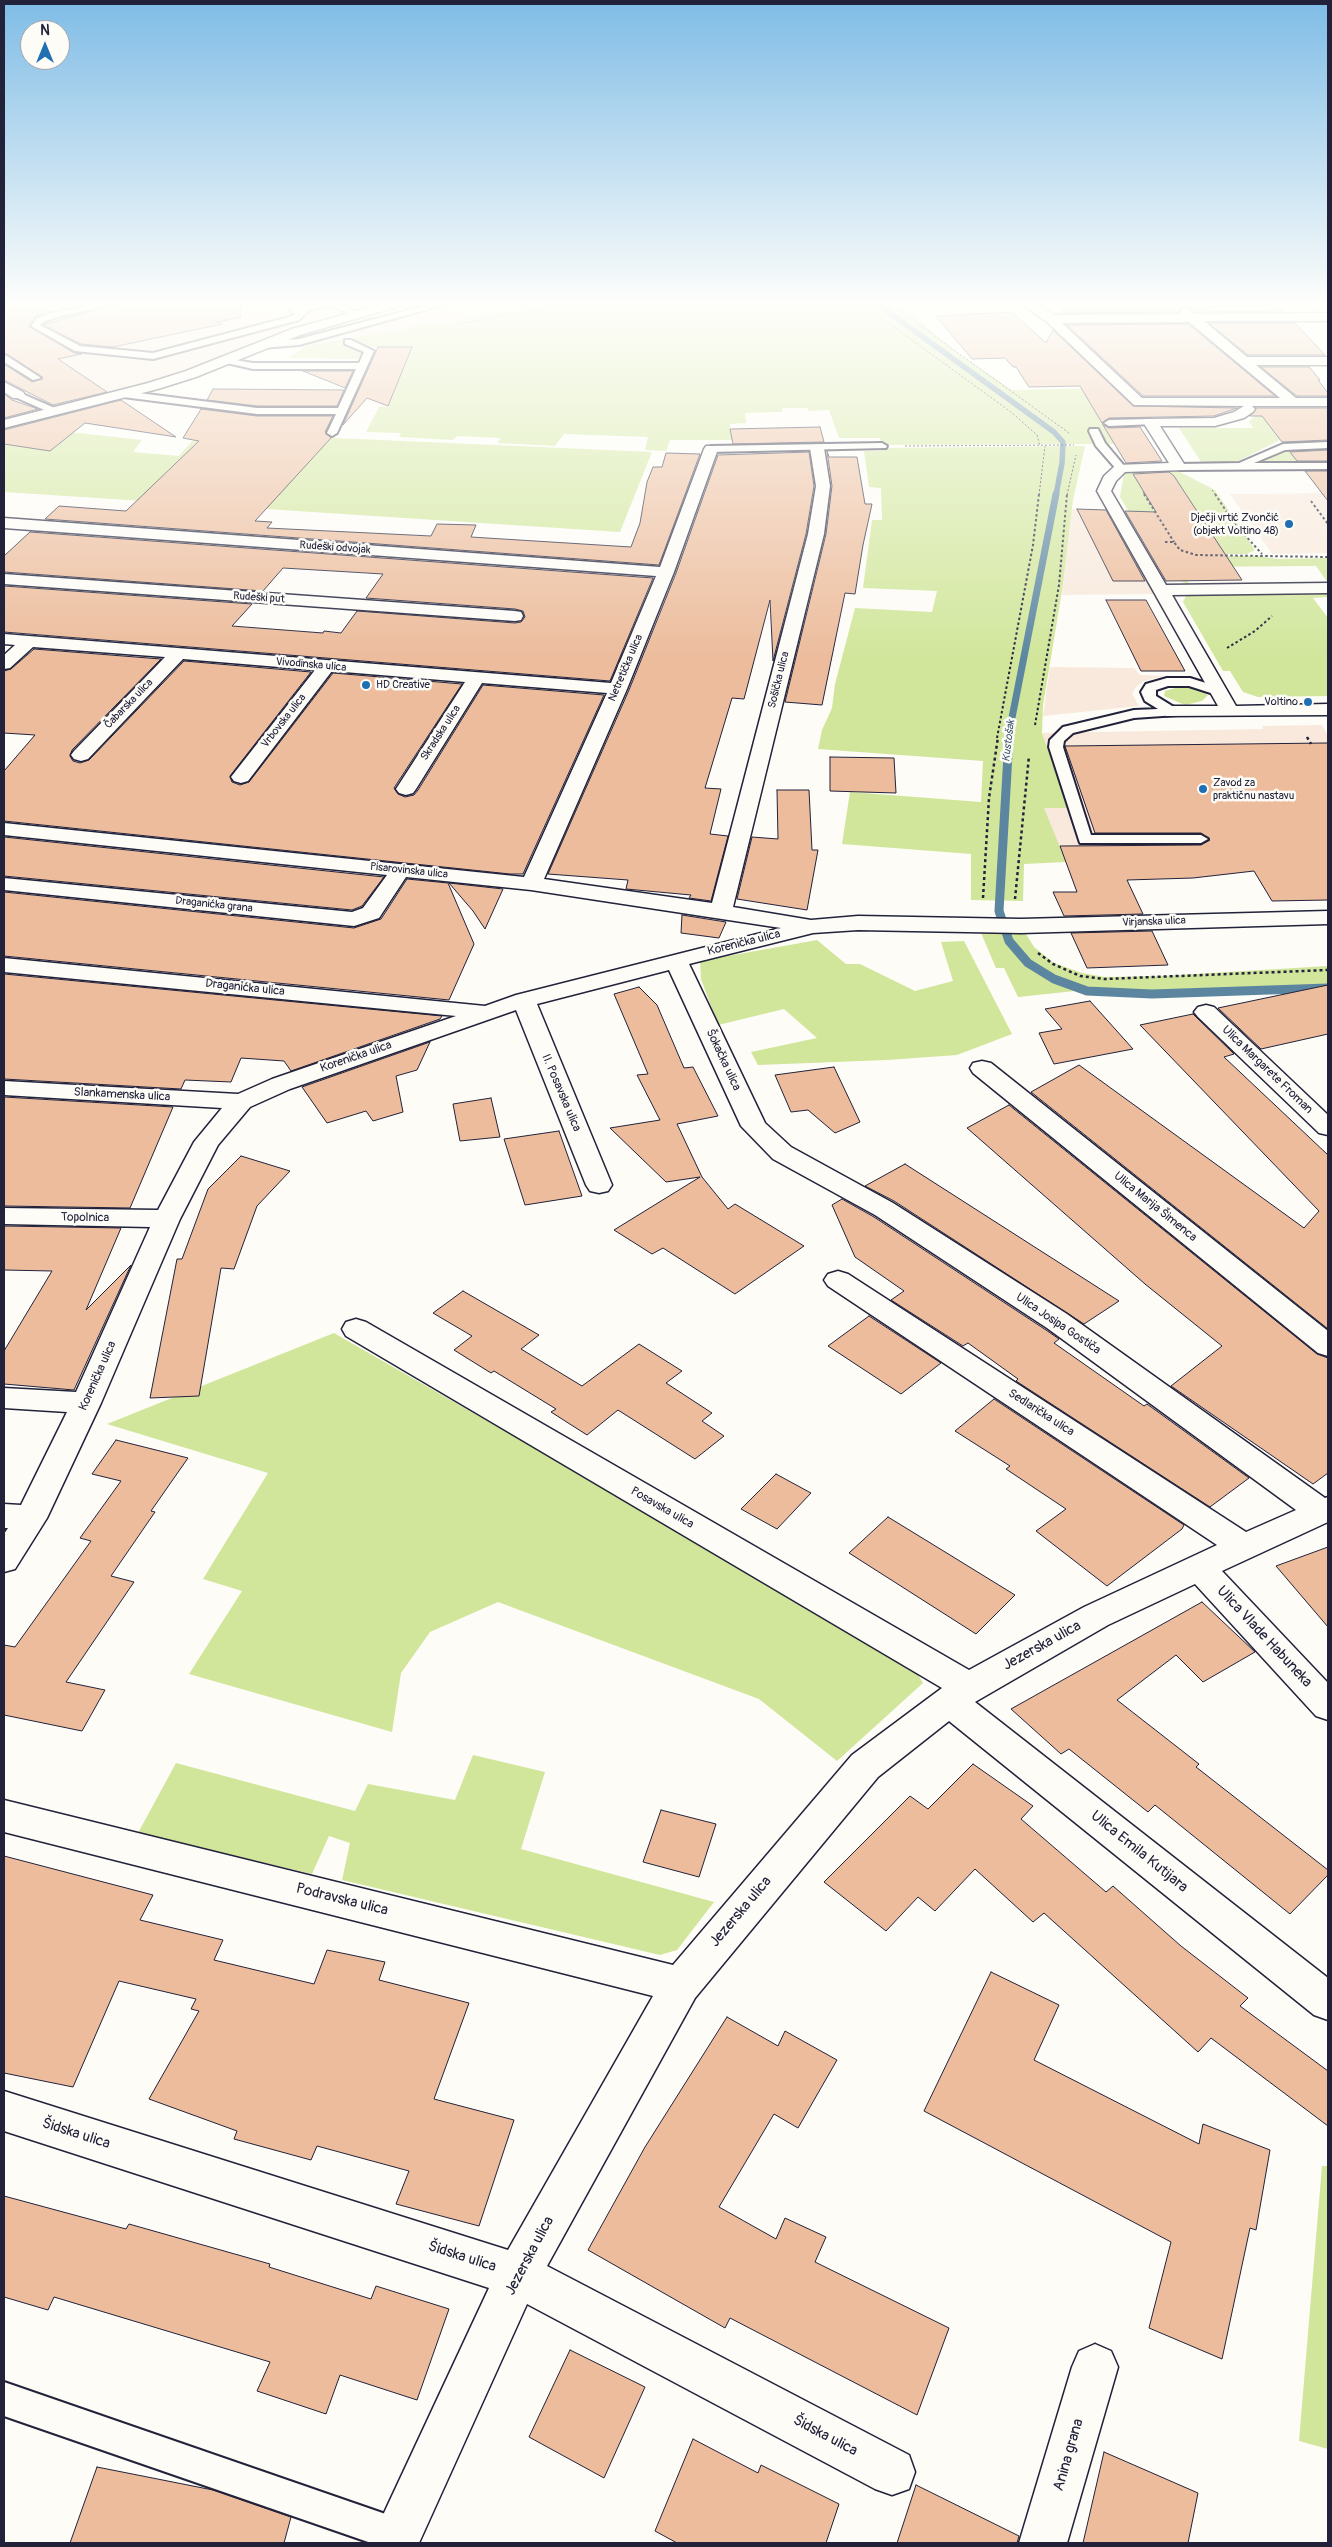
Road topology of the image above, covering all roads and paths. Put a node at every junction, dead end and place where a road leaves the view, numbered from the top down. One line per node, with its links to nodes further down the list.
1 (337, 422): 9 (lane)
2 (1023, 422): 13 (path)
3 (1056, 422): 7 (path)
4 (1109, 422): 5 (lane)
5 (1150, 422): 6 (street); 19 (street)
6 (1216, 422)
7 (1066, 429)
8 (1094, 431): 21 (lane)
9 (332, 433)
10 (1070, 445): 14 (path)
11 (1328, 445): 20 (lane)
12 (882, 446): 13 (path); 15 (lane)
13 (1040, 446): 14 (path)
14 (1047, 446): 58 (path)
15 (817, 448): 16 (lane); 57 (street, Sošička ulica)
16 (711, 449): 29 (street, Netretička ulica)
17 (1076, 459): 47 (path)
18 (1328, 466): 20 (lane)
19 (1179, 467): 20 (lane); 21 (street); 27 (path)
20 (1239, 467)
21 (1125, 468): 25 (street); 26 (path)
22 (1312, 501): 24 (path)
23 (4, 523): 29 (street, Rudeški odvojak)
24 (1328, 524)
25 (1134, 542): 26 (path); 33 (street)
26 (1174, 542): 27 (path)
27 (1262, 554): 28 (path)
28 (1328, 557)
29 (666, 572): 42 (street, Netretička ulica)
30 (4, 578): 34 (street, Rudeški put)
31 (1304, 588): 32 (street); 33 (street); 38 (path)
32 (1328, 588)
33 (1162, 590): 38 (street)
34 (515, 616)
35 (4, 639): 36 (street, Vivodinska ulica)
36 (29, 641): 37 (street, Vivodinska ulica); 39 (street)
37 (178, 654): 40 (street, Vivodinska ulica); 48 (street, Čabarska ulica)
38 (1201, 658): 43 (street)
39 (4, 664)
40 (327, 666): 41 (street, Vivodinska ulica); 50 (street, Vrbovska ulica)
41 (476, 678): 42 (street, Vivodinska ulica); 51 (street, Skradska ulica)
42 (618, 689): 56 (street, Netretička ulica)
43 (1220, 692): 45 (street); 46 (lane)
44 (1328, 710): 45 (street)
45 (1230, 711): 46 (street)
46 (1172, 712): 53 (lane)
47 (1035, 723)
48 (81, 755)
49 (1028, 761): 61 (path)
50 (241, 777)
51 (406, 789)
52 (4, 829): 54 (street, Pisarovinska ulica)
53 (1201, 839)
54 (401, 870): 55 (street, Draganićka grana); 56 (street, Pisarovinska ulica)
55 (4, 884)
56 (532, 884): 57 (street, Pisarovinska ulica)
57 (721, 911): 60 (street, Pisarovinska ulica)
58 (981, 915): 60 (street, Korenička ulica); 61 (street, Virjanska ulica)
59 (1328, 917): 61 (street, Virjanska ulica)
60 (813, 926): 62 (street, Korenička ulica)
61 (1021, 926): 64 (path)
62 (676, 960): 65 (street, Korenička ulica); 72 (street, Šokačka ulica)
63 (4, 965): 66 (street, Draganićka ulica)
64 (1328, 970)
65 (524, 1000): 66 (street, Korenička ulica); 73 (street, II. Posavska ulica)
66 (487, 1012): 70 (street, Korenička ulica)
67 (1206, 1012): 71 (street, Ulica Margarete Froman)
68 (982, 1068): 78 (street, Ulica Marija Šimenca)
69 (4, 1088): 70 (street, Slankamenska ulica)
70 (240, 1102): 75 (street, Korenička ulica)
71 (1328, 1128)
72 (782, 1153): 81 (street, Ulica Josipa Gostiča)
73 (599, 1185)
74 (4, 1216): 75 (street, Topolnica)
75 (167, 1219): 80 (street, Korenička ulica)
76 (838, 1280): 83 (street, Sedlarička ulica)
77 (356, 1329): 86 (street, Posavska ulica)
78 (1328, 1346)
79 (4, 1398): 80 (street)
80 (86, 1404): 82 (street, Korenička ulica)
81 (1325, 1511): 83 (street, Jezerska ulica)
82 (17, 1517): 84 (street, Korenička ulica)
83 (1244, 1546): 85 (street, Jezerska ulica)
84 (4, 1560)
85 (1199, 1567): 86 (street, Jezerska ulica); 87 (street, Ulica Vlade Habuneka)
86 (959, 1694): 89 (street, Jezerska ulica); 90 (street, Ulica Emila Kutijara)
87 (1328, 1706)
88 (4, 1816): 89 (street, Podravska ulica)
89 (681, 1985): 92 (street, Jezerska ulica)
90 (1328, 2002)
91 (4, 2111): 92 (street, Šidska ulica)
92 (518, 2275): 95 (street, Šidska ulica); 96 (street, Jezerska ulica)
93 (1095, 2367): 97 (street, Anina grana)
94 (4, 2398): 96 (lane)
95 (892, 2472)
96 (396, 2539)
97 (1043, 2543)

